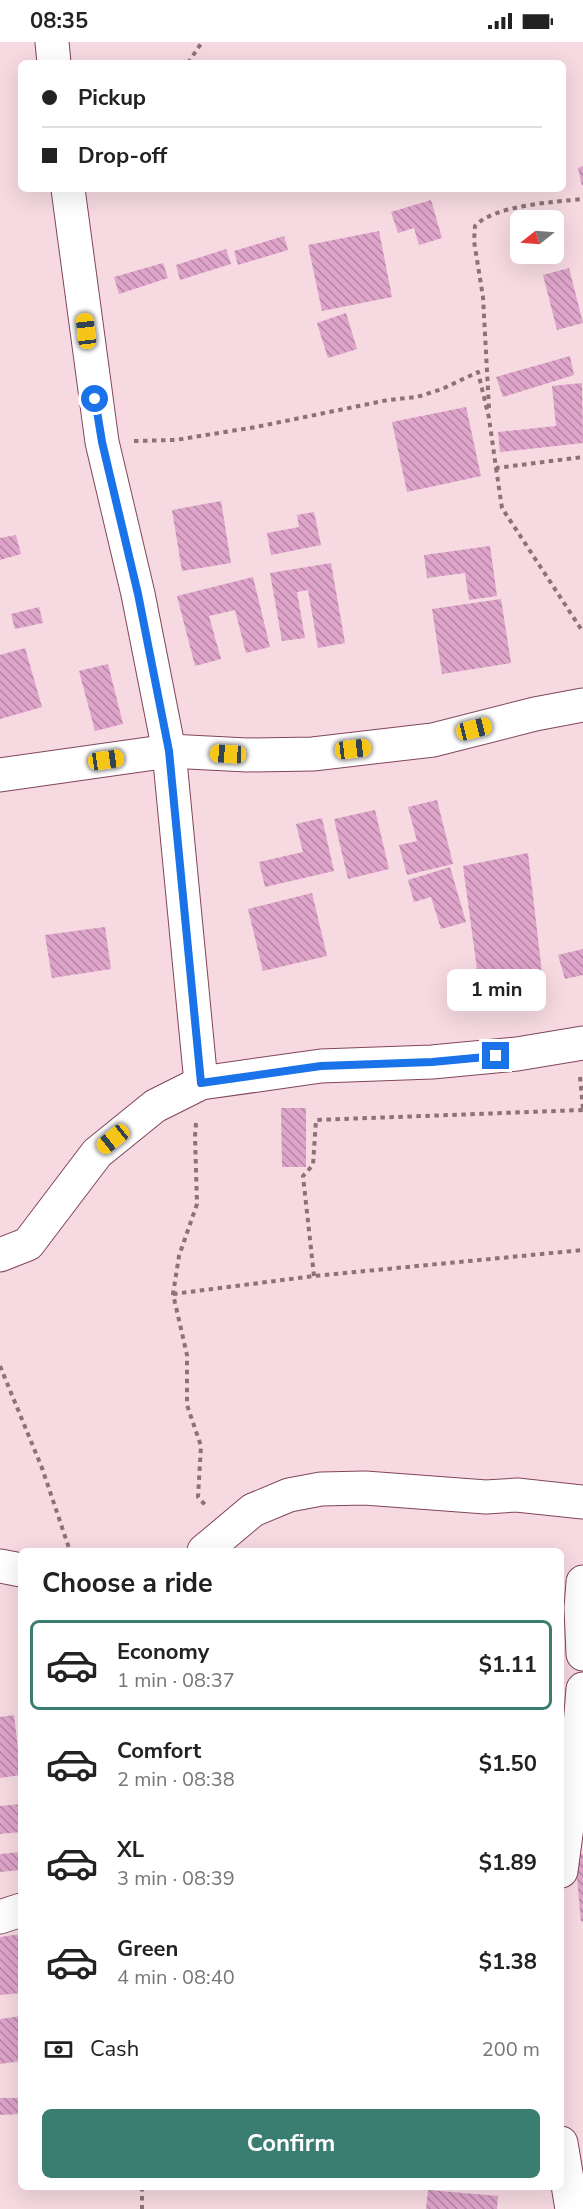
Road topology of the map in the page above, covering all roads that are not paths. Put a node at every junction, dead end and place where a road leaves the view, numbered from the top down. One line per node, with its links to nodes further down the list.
1 (52, 42): 2 (street)
2 (54, 60)
3 (68, 192): 5 (street)
4 (583, 705): 5 (street)
5 (169, 751): 6 (street); 8 (street)
6 (0, 775)
7 (583, 1043): 8 (street)
8 (201, 1083): 9 (street)
9 (0, 1255)
10 (583, 1502): 11 (street)
11 (215, 1544)
12 (0, 1566): 13 (street)
13 (18, 1569)
14 (583, 1582): 15 (street)
15 (583, 1654)
16 (583, 1689): 17 (street)
17 (573, 1768): 18 (street)
18 (564, 1845)
19 (18, 1911): 20 (street)
20 (0, 1917)
21 (564, 2161): 22 (street)
22 (572, 2209)

